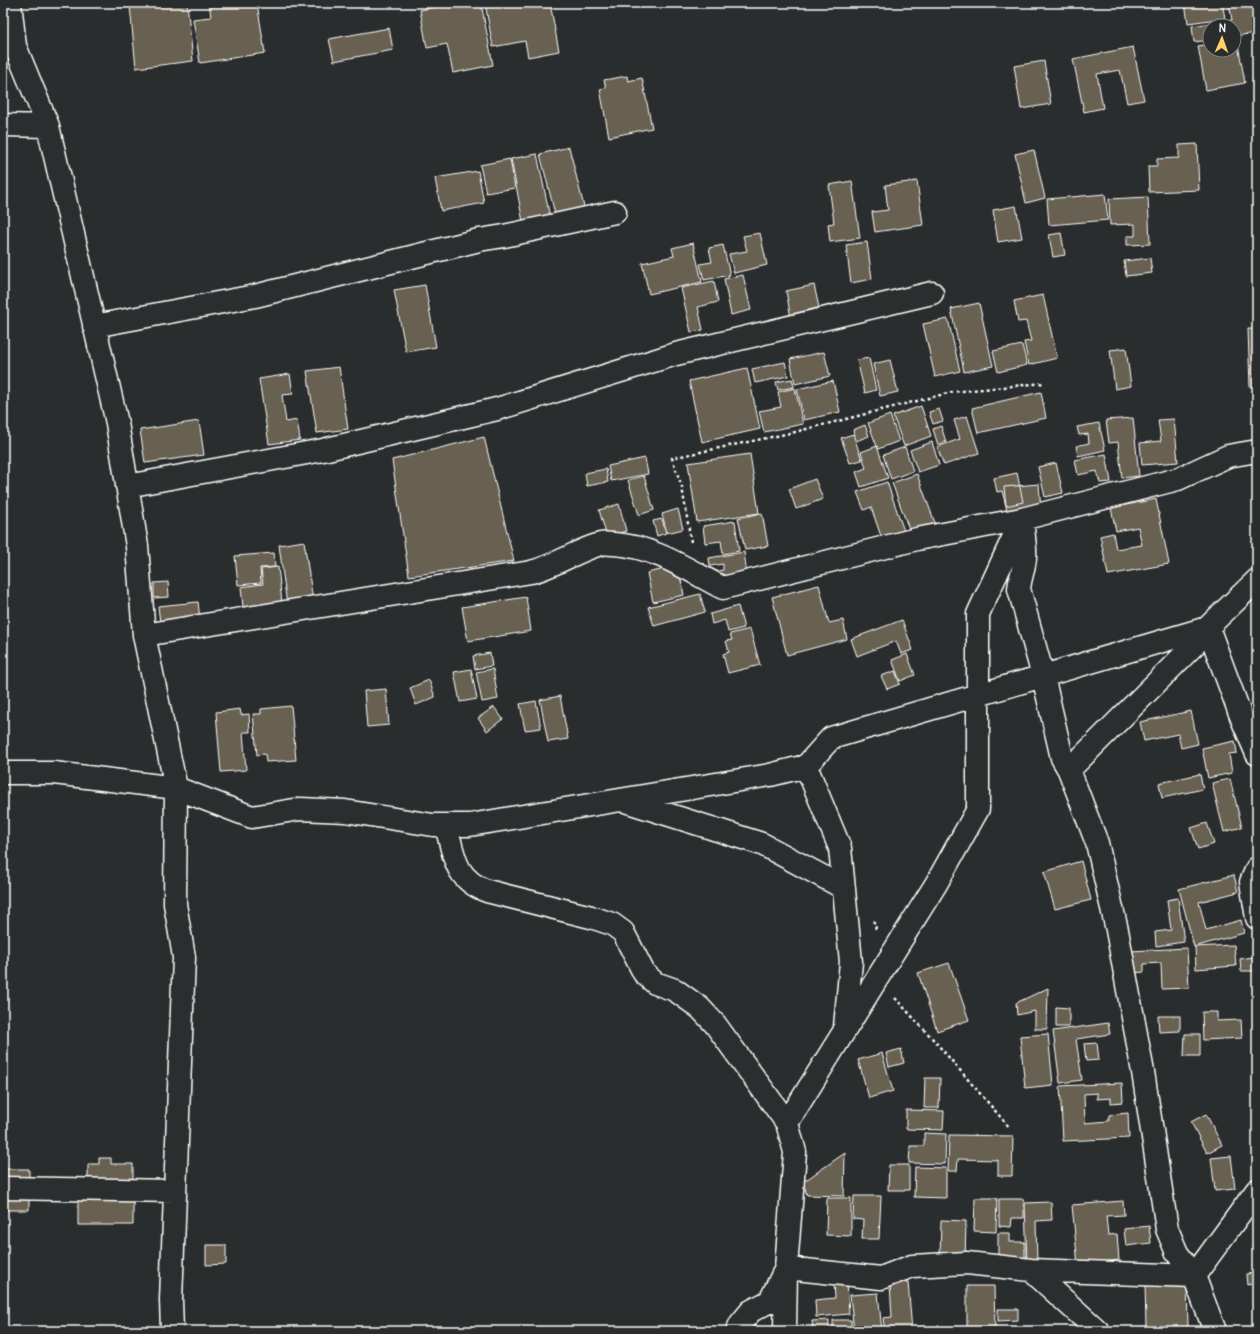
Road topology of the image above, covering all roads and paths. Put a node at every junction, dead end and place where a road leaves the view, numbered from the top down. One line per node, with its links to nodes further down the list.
1 (10, 3): 2 (street)
2 (9, 54): 4 (street)
3 (3, 125): 4 (street)
4 (48, 126): 7 (street)
5 (615, 212): 7 (street)
6 (932, 293): 10 (street)
7 (94, 326): 10 (street)
8 (1044, 382): 12 (path)
9 (1257, 451): 11 (street)
10 (127, 486): 14 (street)
11 (1022, 519): 12 (street); 15 (street); 16 (street)
12 (696, 574): 14 (street)
13 (1257, 580): 15 (street)
14 (144, 635): 21 (street)
15 (1043, 676): 16 (street); 19 (street)
16 (977, 695): 18 (street); 28 (street)
17 (1257, 754): 19 (street)
18 (806, 766): 22 (street); 25 (street)
19 (1069, 770): 37 (street)
20 (3, 772): 21 (street)
21 (176, 788): 23 (street); 34 (street)
22 (620, 800): 23 (street); 25 (street)
23 (446, 825): 30 (street)
24 (1257, 868): 27 (street)
25 (844, 888): 29 (street)
26 (870, 917): 28 (path)
27 (1257, 918)
28 (882, 971): 29 (street); 31 (path)
29 (844, 1032): 30 (street)
30 (787, 1124): 35 (street)
31 (1010, 1128)
32 (3, 1188): 34 (street)
33 (1257, 1190): 37 (street)
34 (175, 1191): 38 (street)
35 (786, 1268): 36 (street); 39 (street); 40 (street)
36 (1031, 1270): 37 (street); 41 (street)
37 (1194, 1276): 42 (street)
38 (172, 1331)
39 (737, 1331)
40 (785, 1331)
41 (1098, 1331)
42 (1215, 1331)

